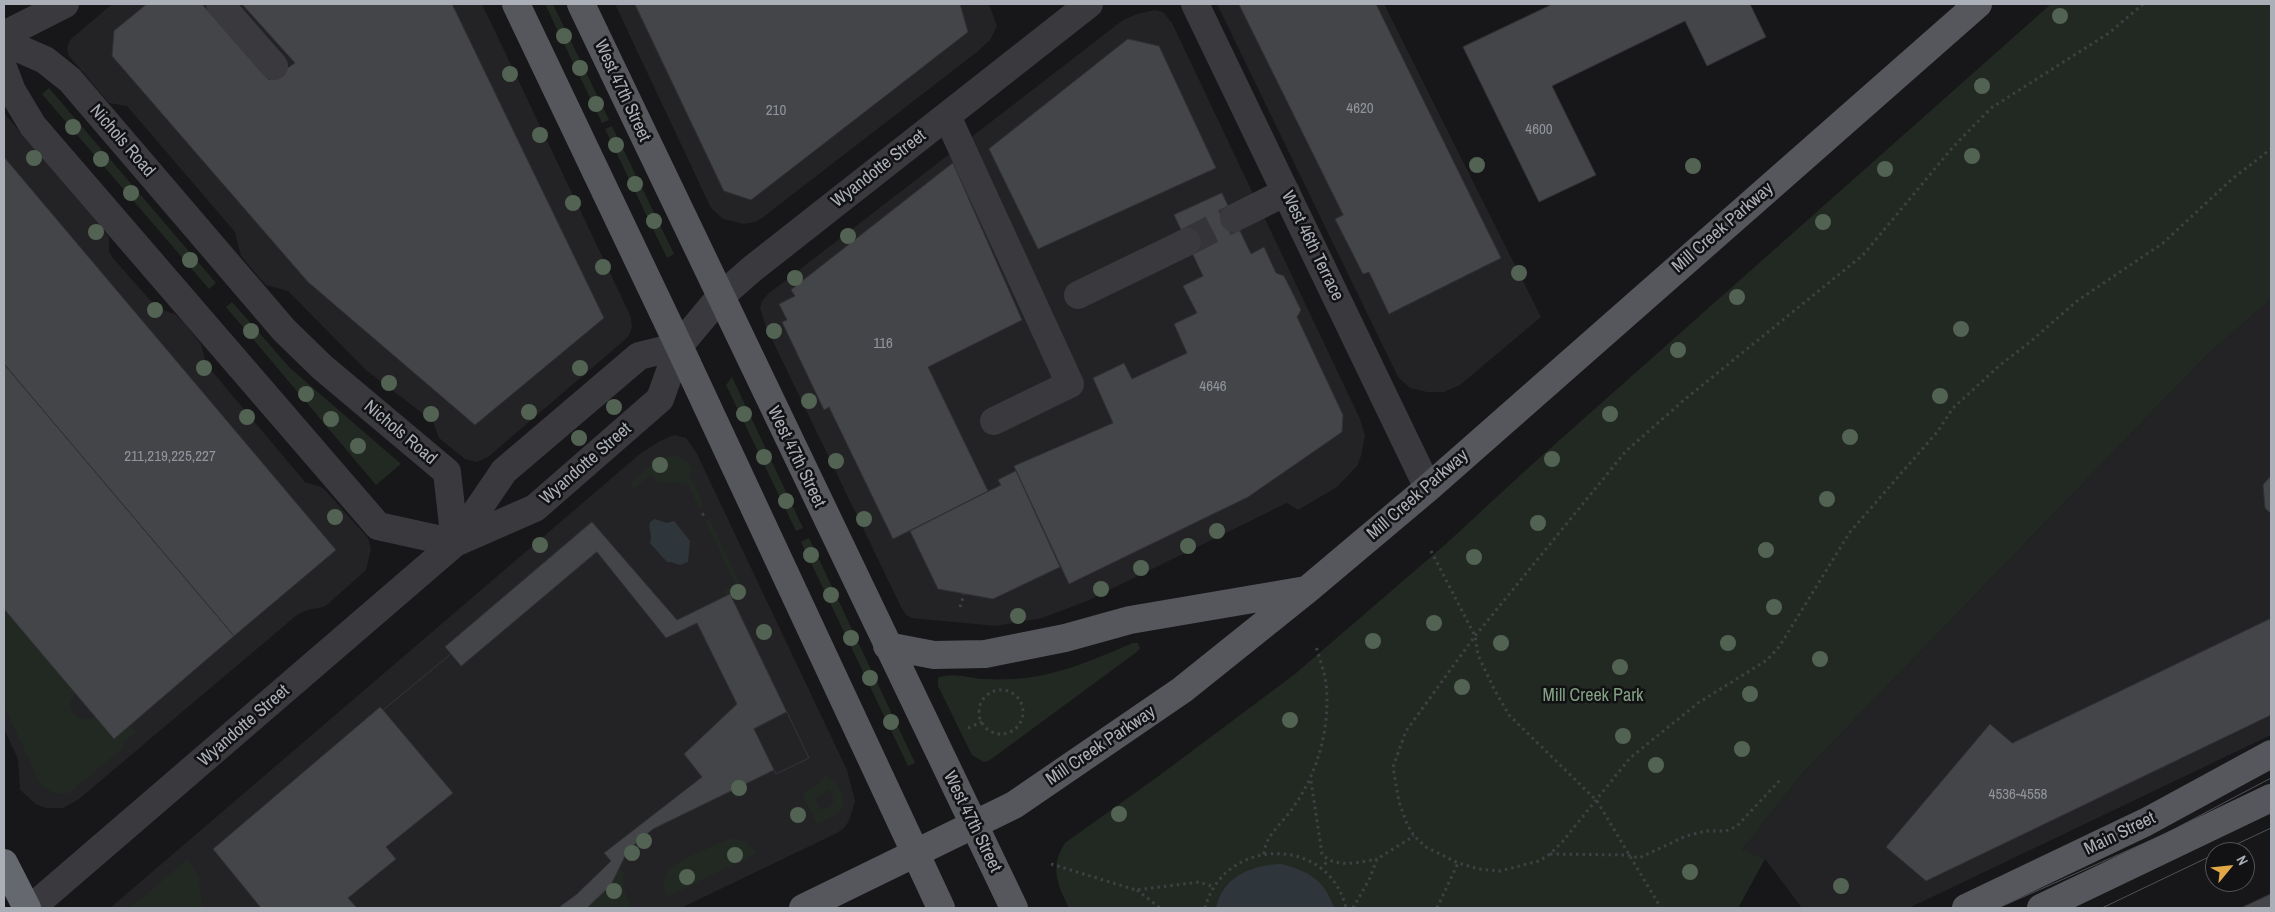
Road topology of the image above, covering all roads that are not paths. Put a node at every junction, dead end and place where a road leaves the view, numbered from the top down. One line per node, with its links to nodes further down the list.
1 (65, 4): 8 (street)
2 (220, 4): 10 (street)
3 (516, 4): 18 (main road)
4 (581, 4): 17 (main road, West 47th Street)
5 (1089, 4): 12 (street, Wyandotte Street)
6 (1195, 4): 13 (street, West 46th Terrace)
7 (1978, 4): 20 (main road, Mill Creek Parkway)
8 (4, 34)
9 (4, 42): 21 (street, Nichols Road)
10 (274, 66)
11 (4, 70): 21 (street)
12 (947, 116): 17 (street, Wyandotte Street); 19 (street)
13 (1286, 192): 14 (street); 20 (street, West 46th Terrace)
14 (1234, 218)
15 (1187, 242): 16 (street)
16 (1078, 296)
17 (720, 297): 18 (street, Wyandotte Street); 23 (main road, West 47th Street)
18 (680, 346): 21 (street, Wyandotte Street); 21 (street, Wyandotte Street); 27 (main road)
19 (994, 421)
20 (1428, 488): 22 (main road, Mill Creek Parkway)
21 (455, 543): 30 (street, Wyandotte Street)
22 (1308, 589): 23 (main road); 26 (main road, Mill Creek Parkway)
23 (887, 646): 26 (main road, West 47th Street)
24 (2271, 754): 34 (main road, Main Street)
25 (2271, 798): 35 (main road, Main Street)
26 (973, 826): 27 (main road, Mill Creek Parkway); 33 (main road, West 47th Street)
27 (915, 854): 31 (main road, Mill Creek Parkway); 32 (main road)
28 (4, 863): 29 (highway)
29 (27, 908)
30 (31, 908)
31 (803, 908)
32 (941, 908)
33 (1014, 908)
34 (1966, 908)
35 (2041, 908)

